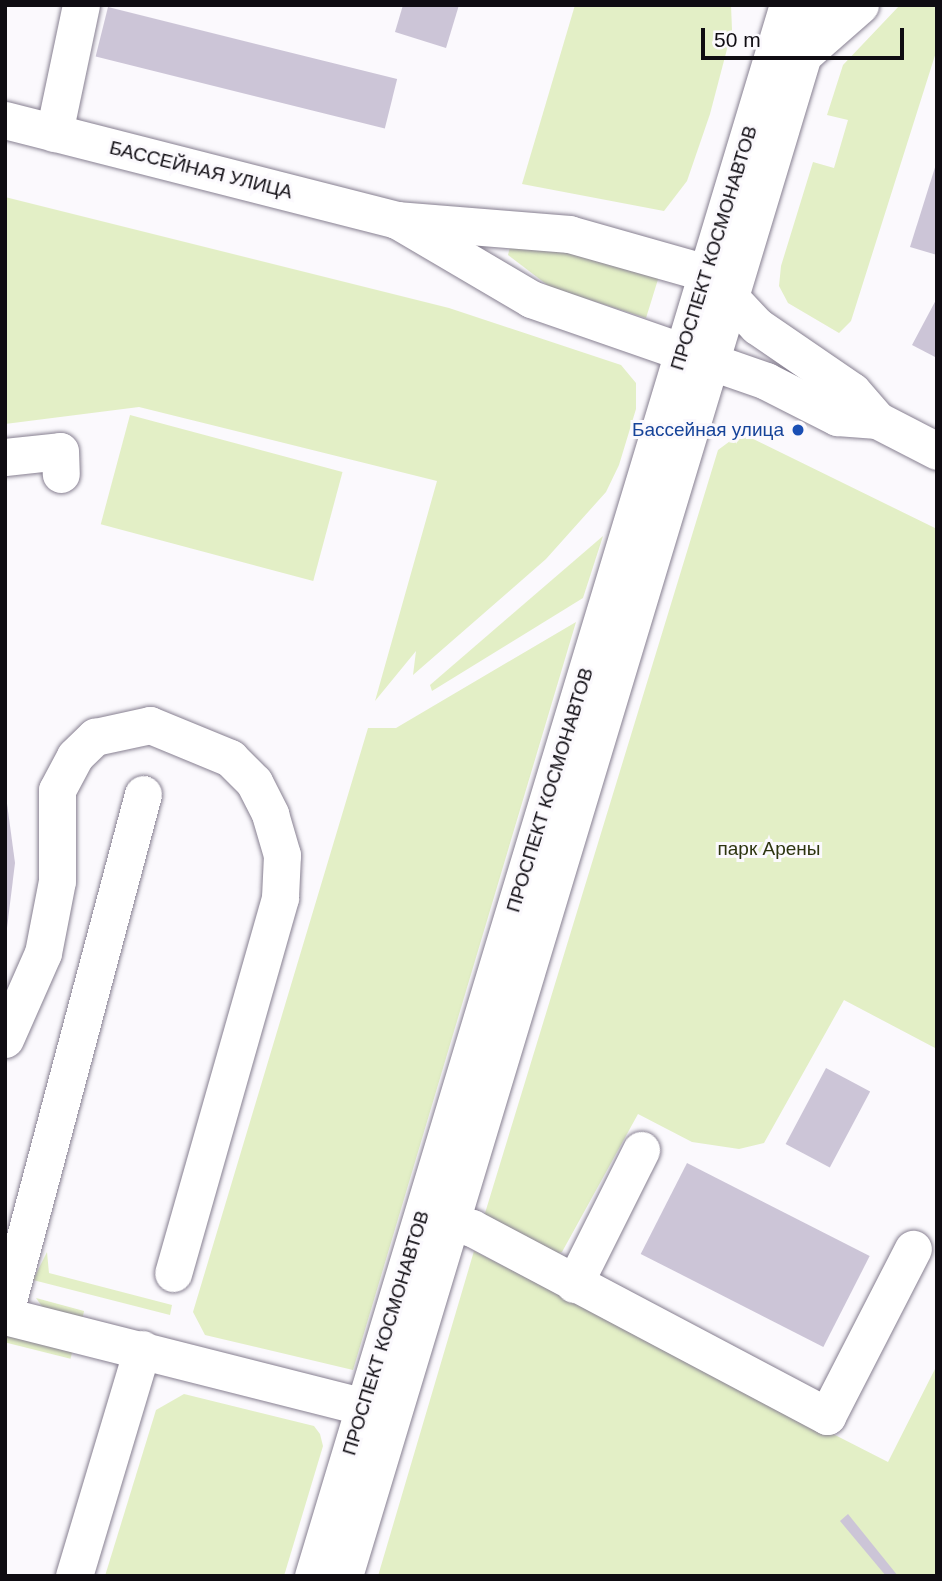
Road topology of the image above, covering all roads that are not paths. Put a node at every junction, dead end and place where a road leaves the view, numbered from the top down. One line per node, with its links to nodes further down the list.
1 (81, 5): 8 (street)
2 (763, 5): 6 (street)
3 (788, 5): 6 (street, ПРОСПЕКТ КОСМОНАВТОВ)
4 (818, 5): 6 (street, ПРОСПЕКТ КОСМОНАВТОВ)
5 (860, 5): 6 (street)
6 (789, 51): 10 (street, ПРОСПЕКТ КОСМОНАВТОВ)
7 (5, 120): 8 (street, БАССЕЙНАЯ УЛИЦА)
8 (54, 133): 9 (street, БАССЕЙНАЯ УЛИЦА)
9 (396, 220): 10 (street, БАССЕЙНАЯ УЛИЦА); 11 (street, БАССЕЙНАЯ УЛИЦА)
10 (720, 284): 11 (street, ПРОСПЕКТ КОСМОНАВТОВ); 12 (street, БАССЕЙНАЯ УЛИЦА)
11 (697, 356): 12 (street, БАССЕЙНАЯ УЛИЦА); 19 (street, ПРОСПЕКТ КОСМОНАВТОВ)
12 (877, 420): 13 (street, БАССЕЙНАЯ УЛИЦА)
13 (937, 451)
14 (5, 457): 15 (street)
15 (61, 474)
16 (142, 794): 23 (street)
17 (5, 1039): 21 (street)
18 (641, 1150): 22 (street)
19 (437, 1216): 22 (street); 25 (street, ПРОСПЕКТ КОСМОНАВТОВ)
20 (913, 1249): 22 (street)
21 (173, 1273)
22 (573, 1284)
23 (5, 1314): 24 (street)
24 (142, 1349): 25 (street); 26 (street)
25 (378, 1410): 27 (street, ПРОСПЕКТ КОСМОНАВТОВ); 28 (street, ПРОСПЕКТ КОСМОНАВТОВ)
26 (74, 1576)
27 (313, 1576)
28 (344, 1576)

